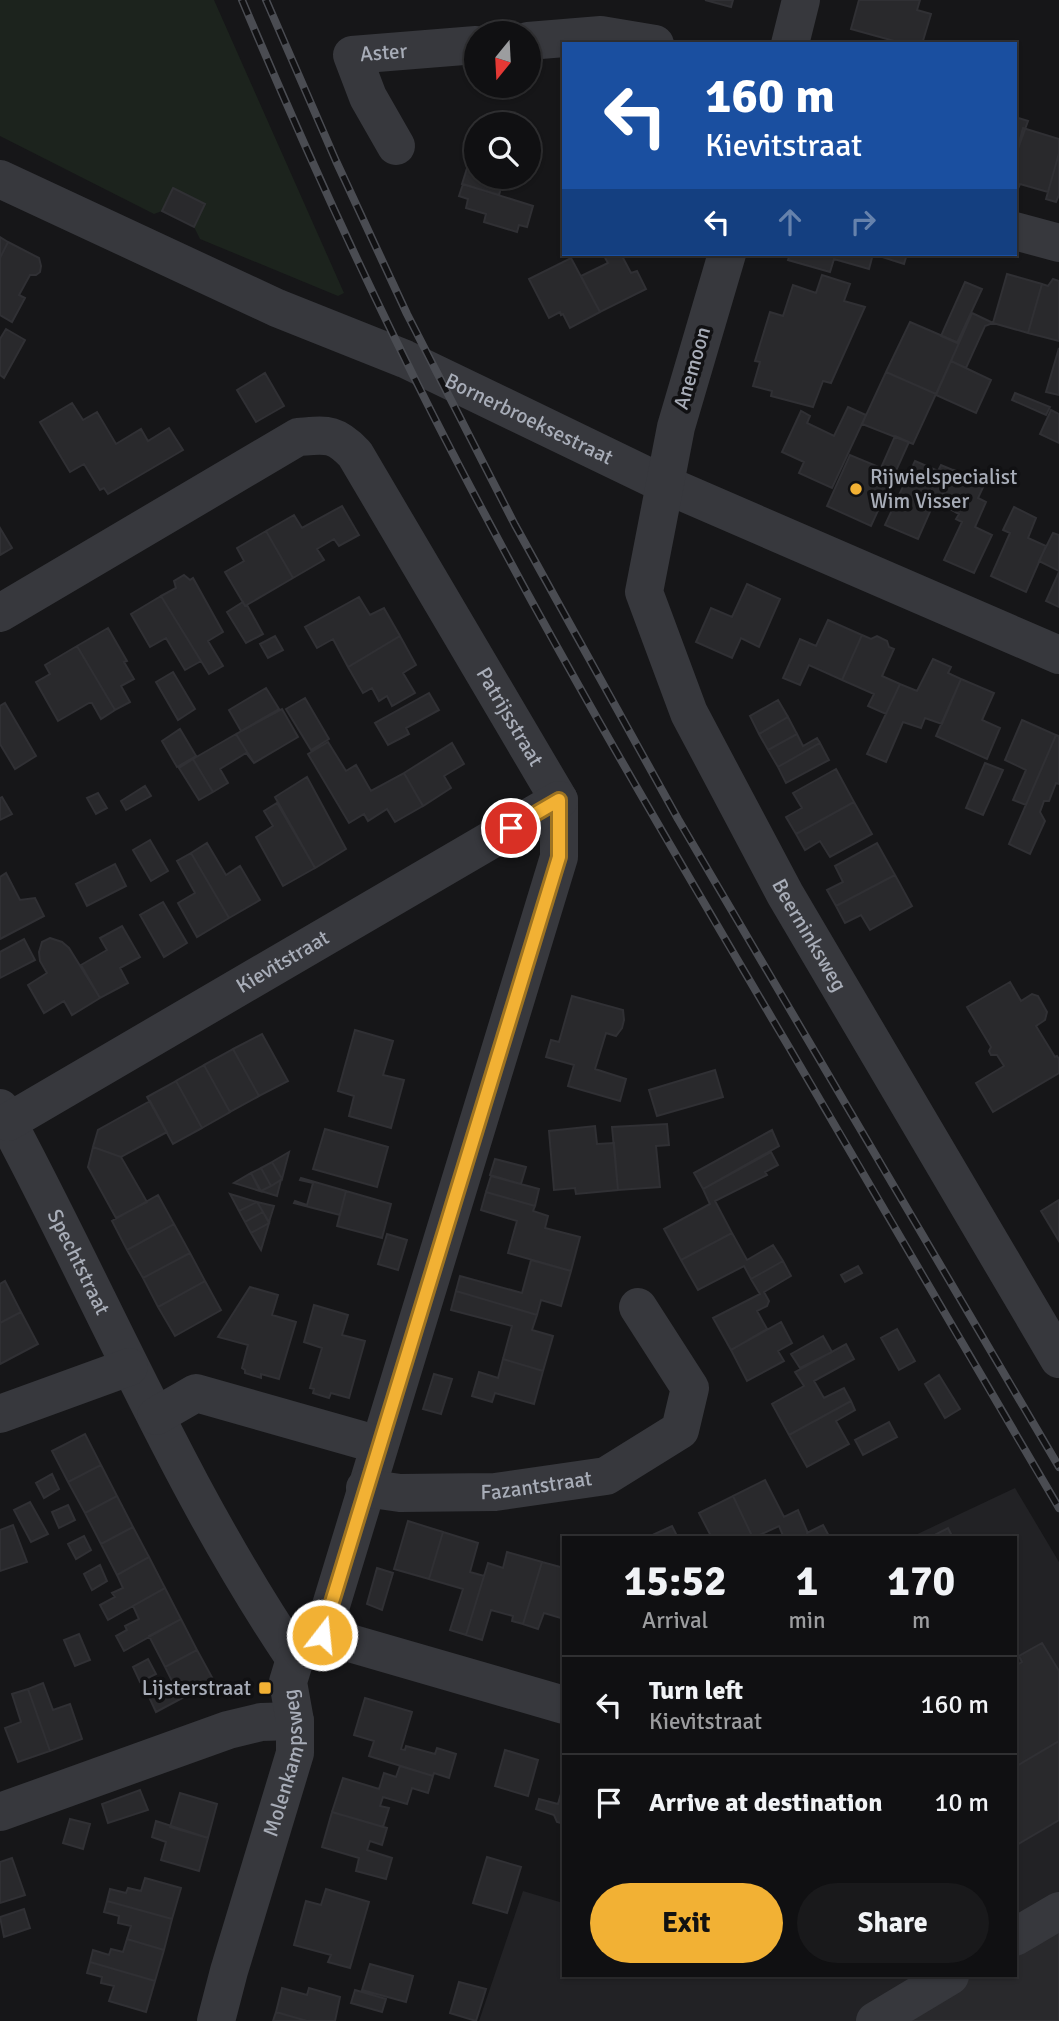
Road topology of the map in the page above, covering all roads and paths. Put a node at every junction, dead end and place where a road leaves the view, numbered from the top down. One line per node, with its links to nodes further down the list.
1 (801, 0): 4 (street)
2 (541, 40): 3 (street)
3 (643, 42)
4 (790, 42)
5 (464, 46): 6 (street, Aster)
6 (396, 146)
7 (0, 178): 11 (street, Bornerbroeksestraat)
8 (1017, 232): 9 (street)
9 (1059, 243)
10 (726, 256): 11 (street, Anemoon)
11 (664, 484): 13 (street, Bornerbroeksestraat); 17 (street, Beerninksweg)
12 (0, 613): 14 (street, Patrijsstraat)
13 (1059, 655)
14 (559, 800): 15 (street, Kievitstraat); 21 (street)
15 (4, 1115): 18 (street, Spechtstraat)
16 (638, 1307): 22 (street, Fazantstraat)
17 (1059, 1359)
18 (129, 1367): 19 (street); 20 (street, Spechtstraat)
19 (0, 1414)
20 (156, 1416): 21 (street); 23 (street, Spechtstraat)
21 (379, 1445): 22 (street)
22 (365, 1488): 23 (street)
23 (308, 1647): 24 (street); 25 (street, Molenkampsweg)
24 (562, 1705)
25 (295, 1721): 26 (street); 30 (street, Molenkampsweg)
26 (0, 1812)
27 (1059, 1911): 28 (street)
28 (1017, 1936)
29 (948, 1977): 31 (street)
30 (216, 2021)
31 (874, 2021)

